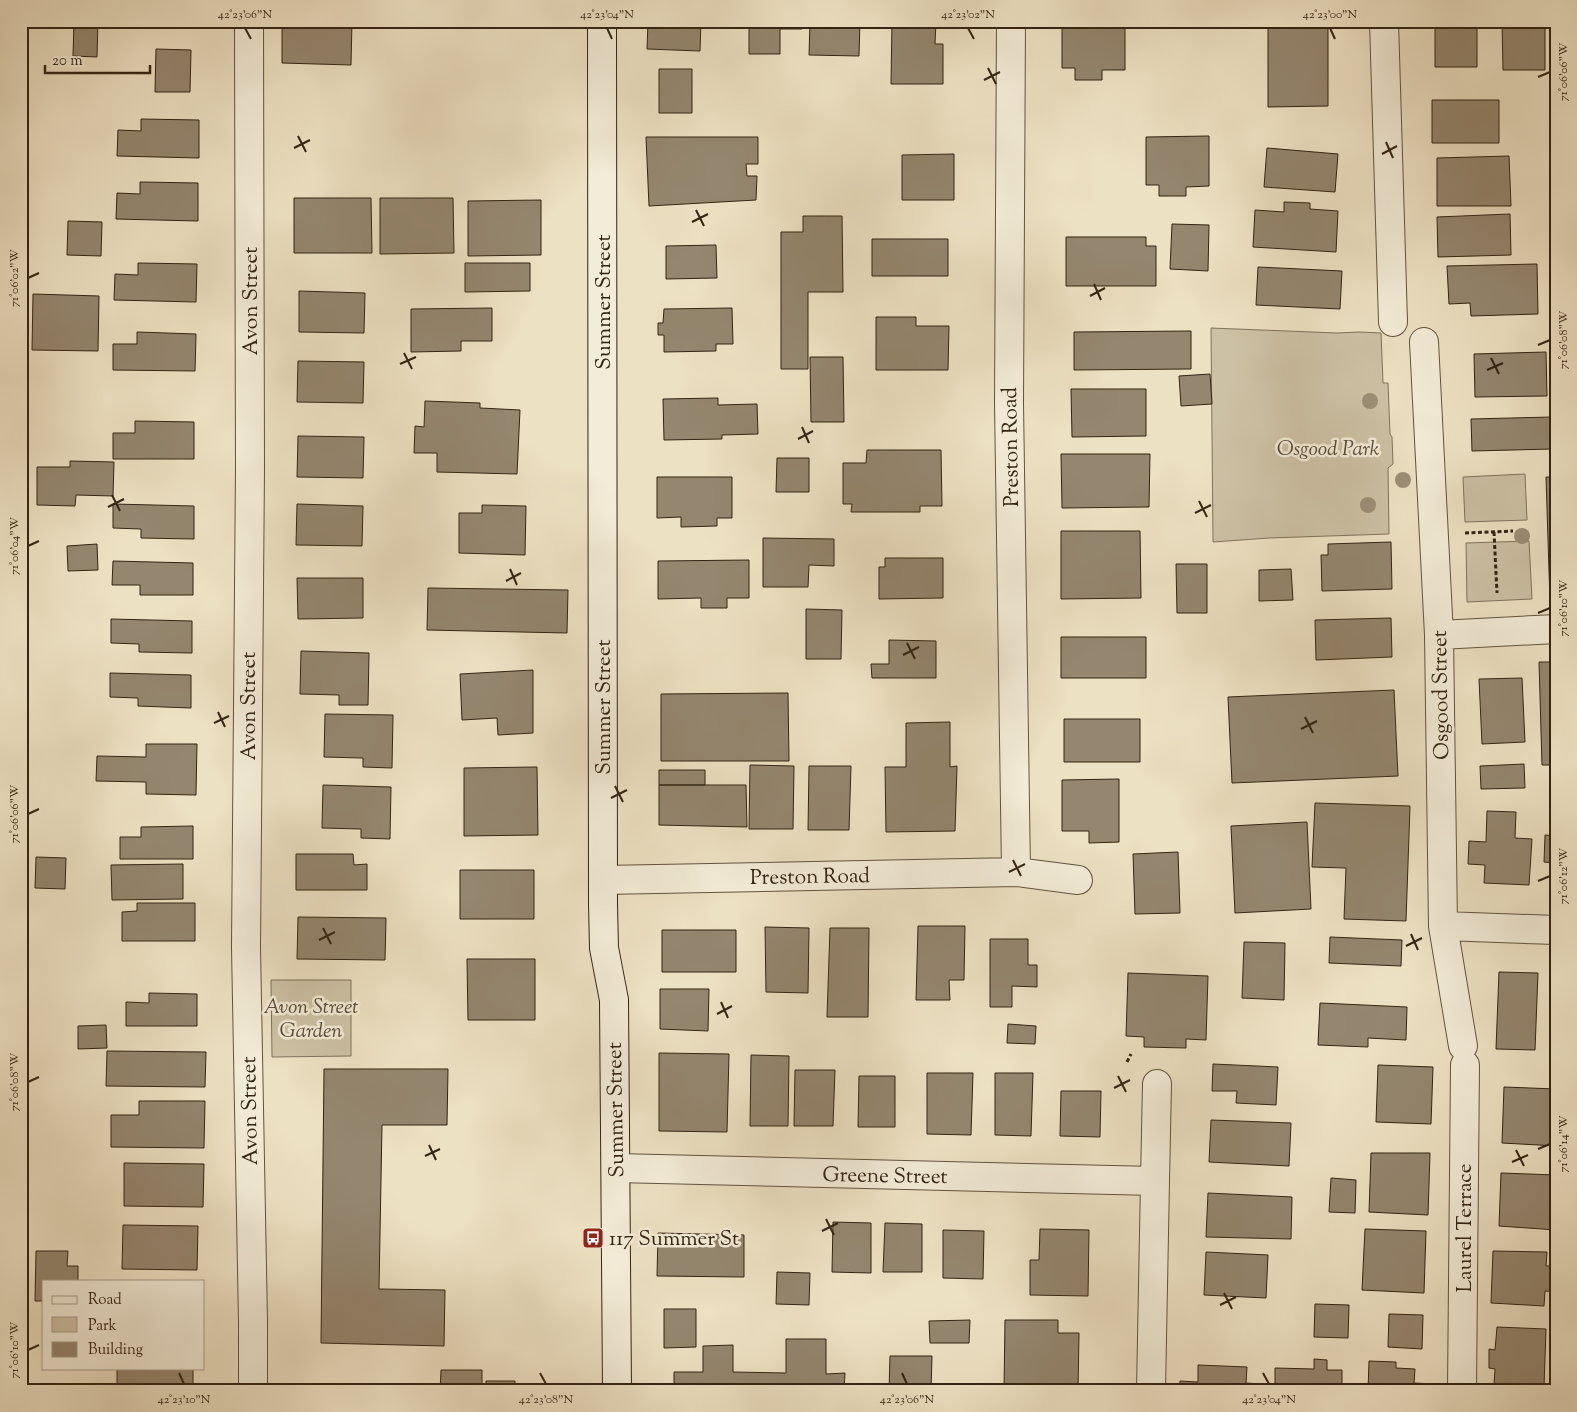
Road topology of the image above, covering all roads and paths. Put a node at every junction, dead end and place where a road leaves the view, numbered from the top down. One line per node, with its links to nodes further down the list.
1 (249, 21): 24 (street, Avon Street)
2 (602, 21): 14 (street, Summer Street)
3 (1011, 21): 13 (street, Preston Road)
4 (1384, 21): 5 (street)
5 (1393, 322)
6 (1424, 342): 12 (street, Osgood Street)
7 (1513, 531): 8 (path)
8 (1494, 532): 9 (path); 10 (path)
9 (1457, 534)
10 (1498, 593)
11 (1556, 629): 12 (street)
12 (1439, 635): 16 (street, Osgood Street)
13 (1016, 872): 14 (street, Preston Road); 15 (street, Preston Road)
14 (603, 880): 22 (street, Summer Street)
15 (1078, 880)
16 (1443, 926): 17 (street); 19 (street, Osgood Street)
17 (1556, 930)
18 (1131, 1054): 20 (path)
19 (1464, 1056): 27 (street, Laurel Terrace)
20 (1127, 1062)
21 (1157, 1084): 23 (street)
22 (616, 1168): 23 (street, Greene Street); 25 (street, Summer Street)
23 (1155, 1181): 26 (street)
24 (253, 1391)
25 (617, 1391)
26 (1151, 1391)
27 (1462, 1391)

